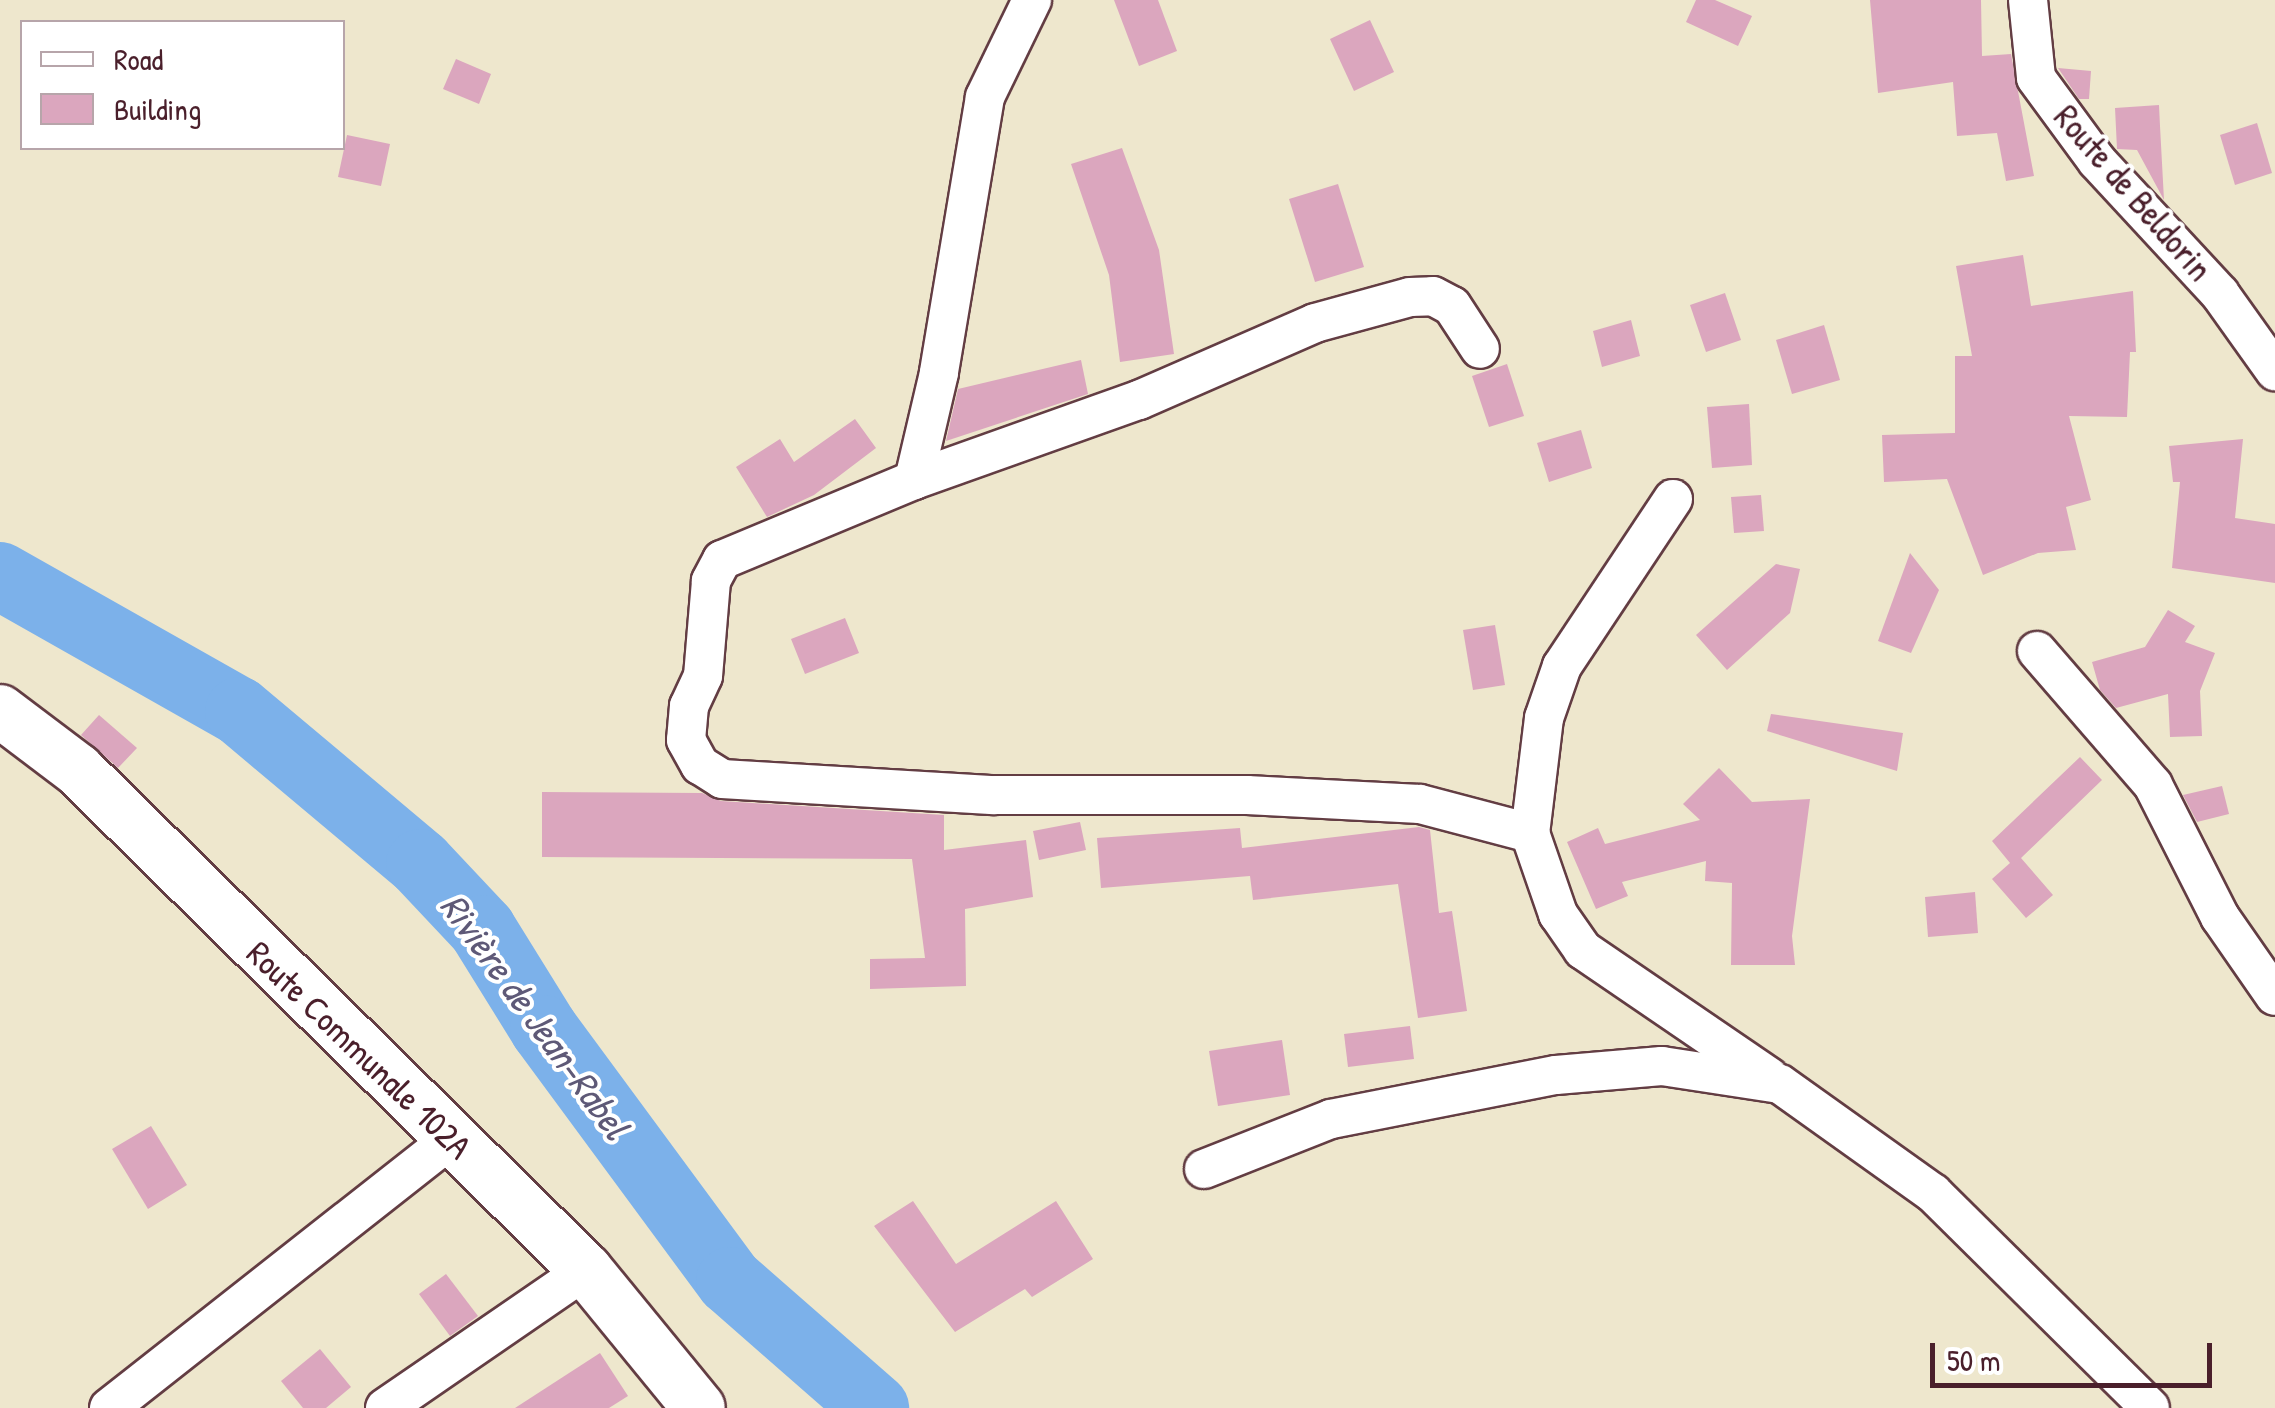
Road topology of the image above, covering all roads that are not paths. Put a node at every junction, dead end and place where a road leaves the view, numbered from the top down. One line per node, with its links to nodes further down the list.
1 (1032, 0): 5 (street)
2 (2028, 0): 4 (street, Route de Beldorin)
3 (1480, 349): 5 (street)
4 (2275, 371)
5 (914, 480): 9 (street)
6 (1673, 499): 9 (street)
7 (2038, 652): 10 (street)
8 (0, 711): 12 (street, Route Communale 102A)
9 (1530, 834): 11 (street)
10 (2275, 996)
11 (1780, 1084): 13 (street); 18 (street)
12 (450, 1140): 14 (street, Route Communale 102A); 15 (street)
13 (1204, 1169)
14 (586, 1270): 16 (street); 17 (street, Route Communale 102A)
15 (109, 1408)
16 (386, 1408)
17 (698, 1408)
18 (2150, 1408)

